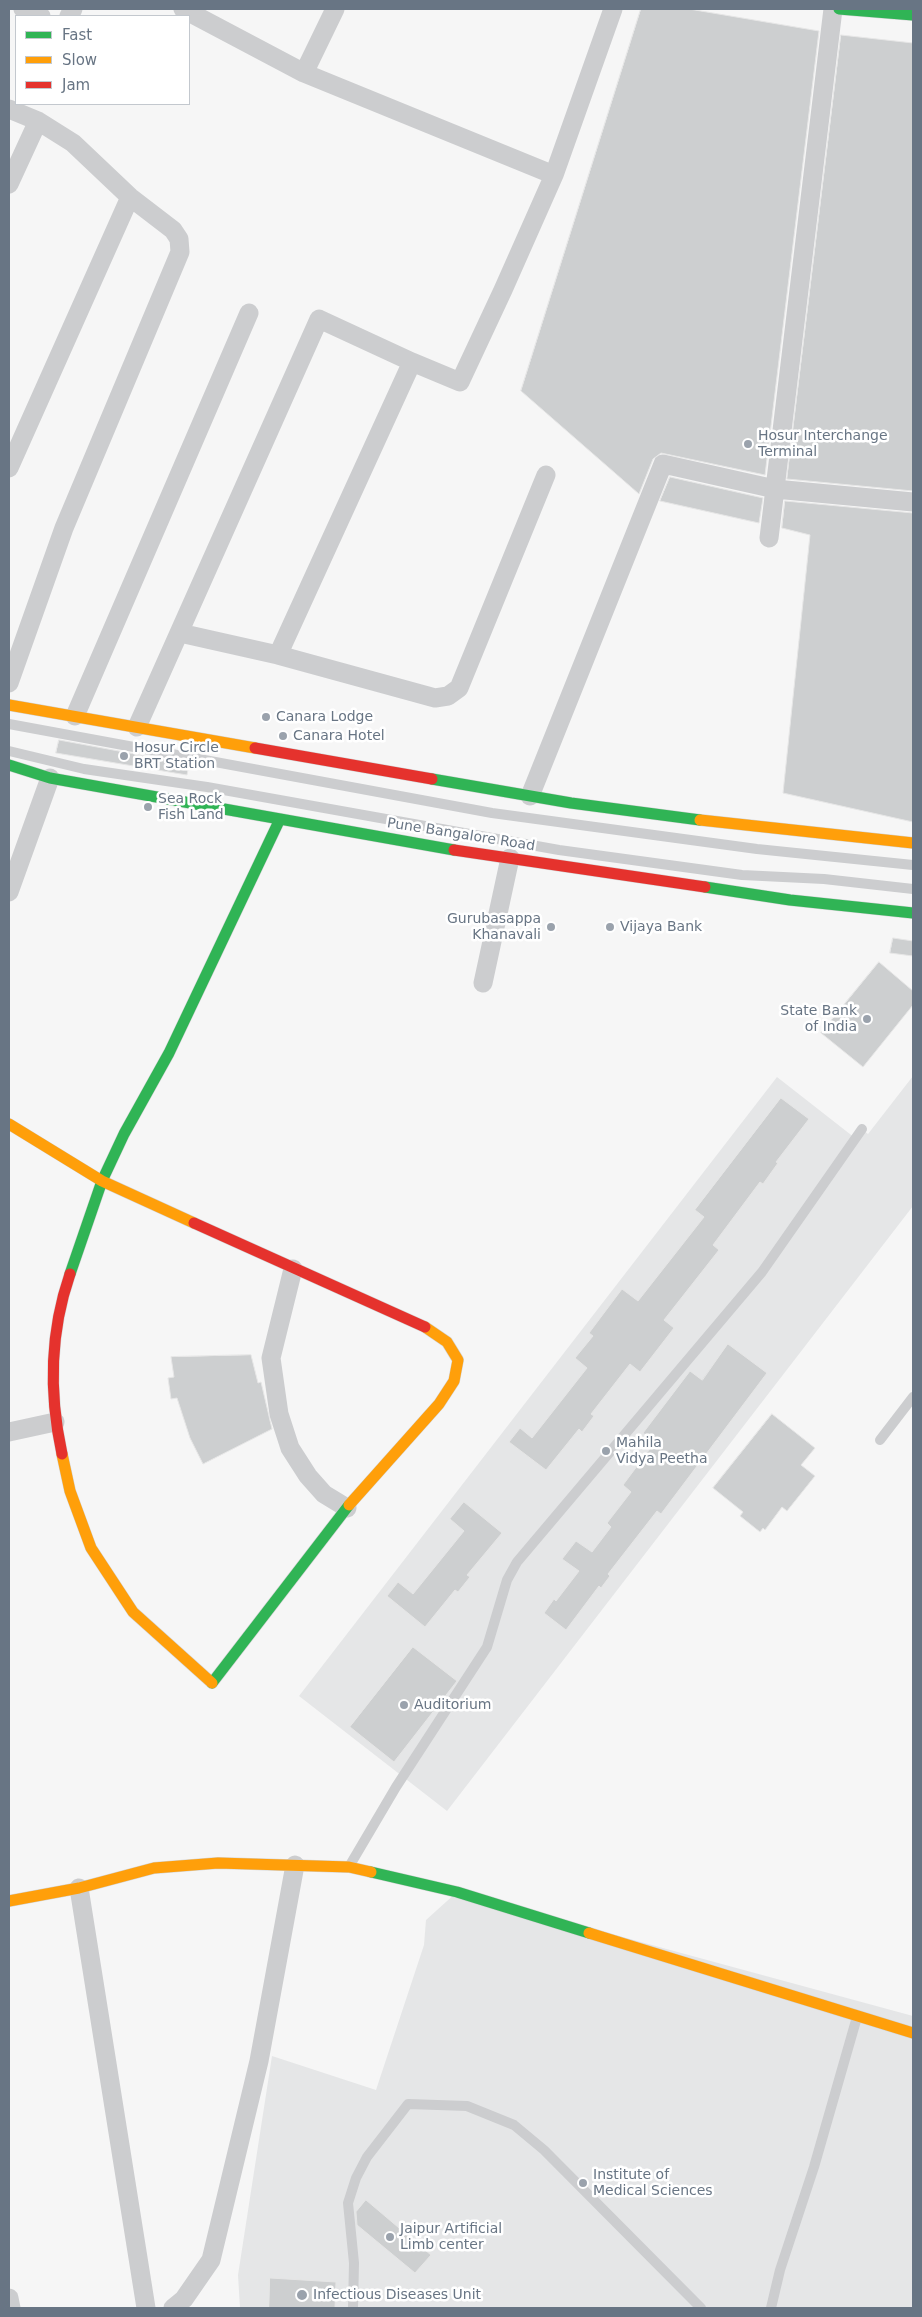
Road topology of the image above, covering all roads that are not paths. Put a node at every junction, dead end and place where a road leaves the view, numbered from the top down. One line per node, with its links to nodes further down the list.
1 (22, 9): 7 (street)
2 (183, 9): 9 (street)
3 (335, 9): 9 (street)
4 (613, 9): 12 (street)
5 (832, 9): 19 (street)
6 (839, 9): 8 (street)
7 (38, 15)
8 (913, 15)
9 (304, 73): 12 (street)
10 (9, 109): 11 (street)
11 (38, 121): 13 (street); 14 (street)
12 (554, 174): 16 (street)
13 (9, 184)
14 (130, 197): 17 (street); 24 (street)
15 (249, 313): 26 (street)
16 (412, 362): 22 (street); 23 (street)
17 (9, 468)
18 (546, 475): 23 (street)
19 (774, 490): 20 (street); 21 (street); 32 (street)
20 (913, 502)
21 (769, 538)
22 (180, 633): 23 (street); 28 (street)
23 (278, 655)
24 (9, 683)
25 (9, 705): 26 (street)
26 (75, 716): 28 (street)
27 (9, 724): 36 (lane)
28 (137, 727): 32 (street)
29 (9, 751): 37 (lane)
30 (9, 765): 31 (street, Pune Bangalore Road)
31 (50, 778): 33 (street, Pune Bangalore Road); 38 (street)
32 (530, 796): 34 (street)
33 (280, 819): 35 (street, Pune Bangalore Road); 43 (street)
34 (913, 844)
35 (510, 858): 39 (street, Pune Bangalore Road); 40 (street)
36 (913, 865)
37 (913, 889)
38 (9, 892)
39 (913, 913)
40 (483, 983)
41 (9, 1124): 43 (street)
42 (862, 1129): 51 (lane)
43 (102, 1180): 44 (street); 46 (street)
44 (293, 1269): 49 (street); 49 (street)
45 (913, 1398): 48 (lane)
46 (55, 1422): 47 (street); 49 (street)
47 (9, 1432)
48 (880, 1440)
49 (347, 1508)
50 (295, 1865): 51 (street); 52 (street); 59 (street)
51 (349, 1867): 54 (street)
52 (79, 1888): 53 (street); 58 (street)
53 (9, 1901)
54 (857, 2016): 55 (street); 62 (lane)
55 (913, 2033)
56 (9, 2298): 57 (street)
57 (11, 2308)
58 (146, 2308)
59 (173, 2308)
60 (353, 2308): 61 (lane)
61 (701, 2308)
62 (771, 2308)

